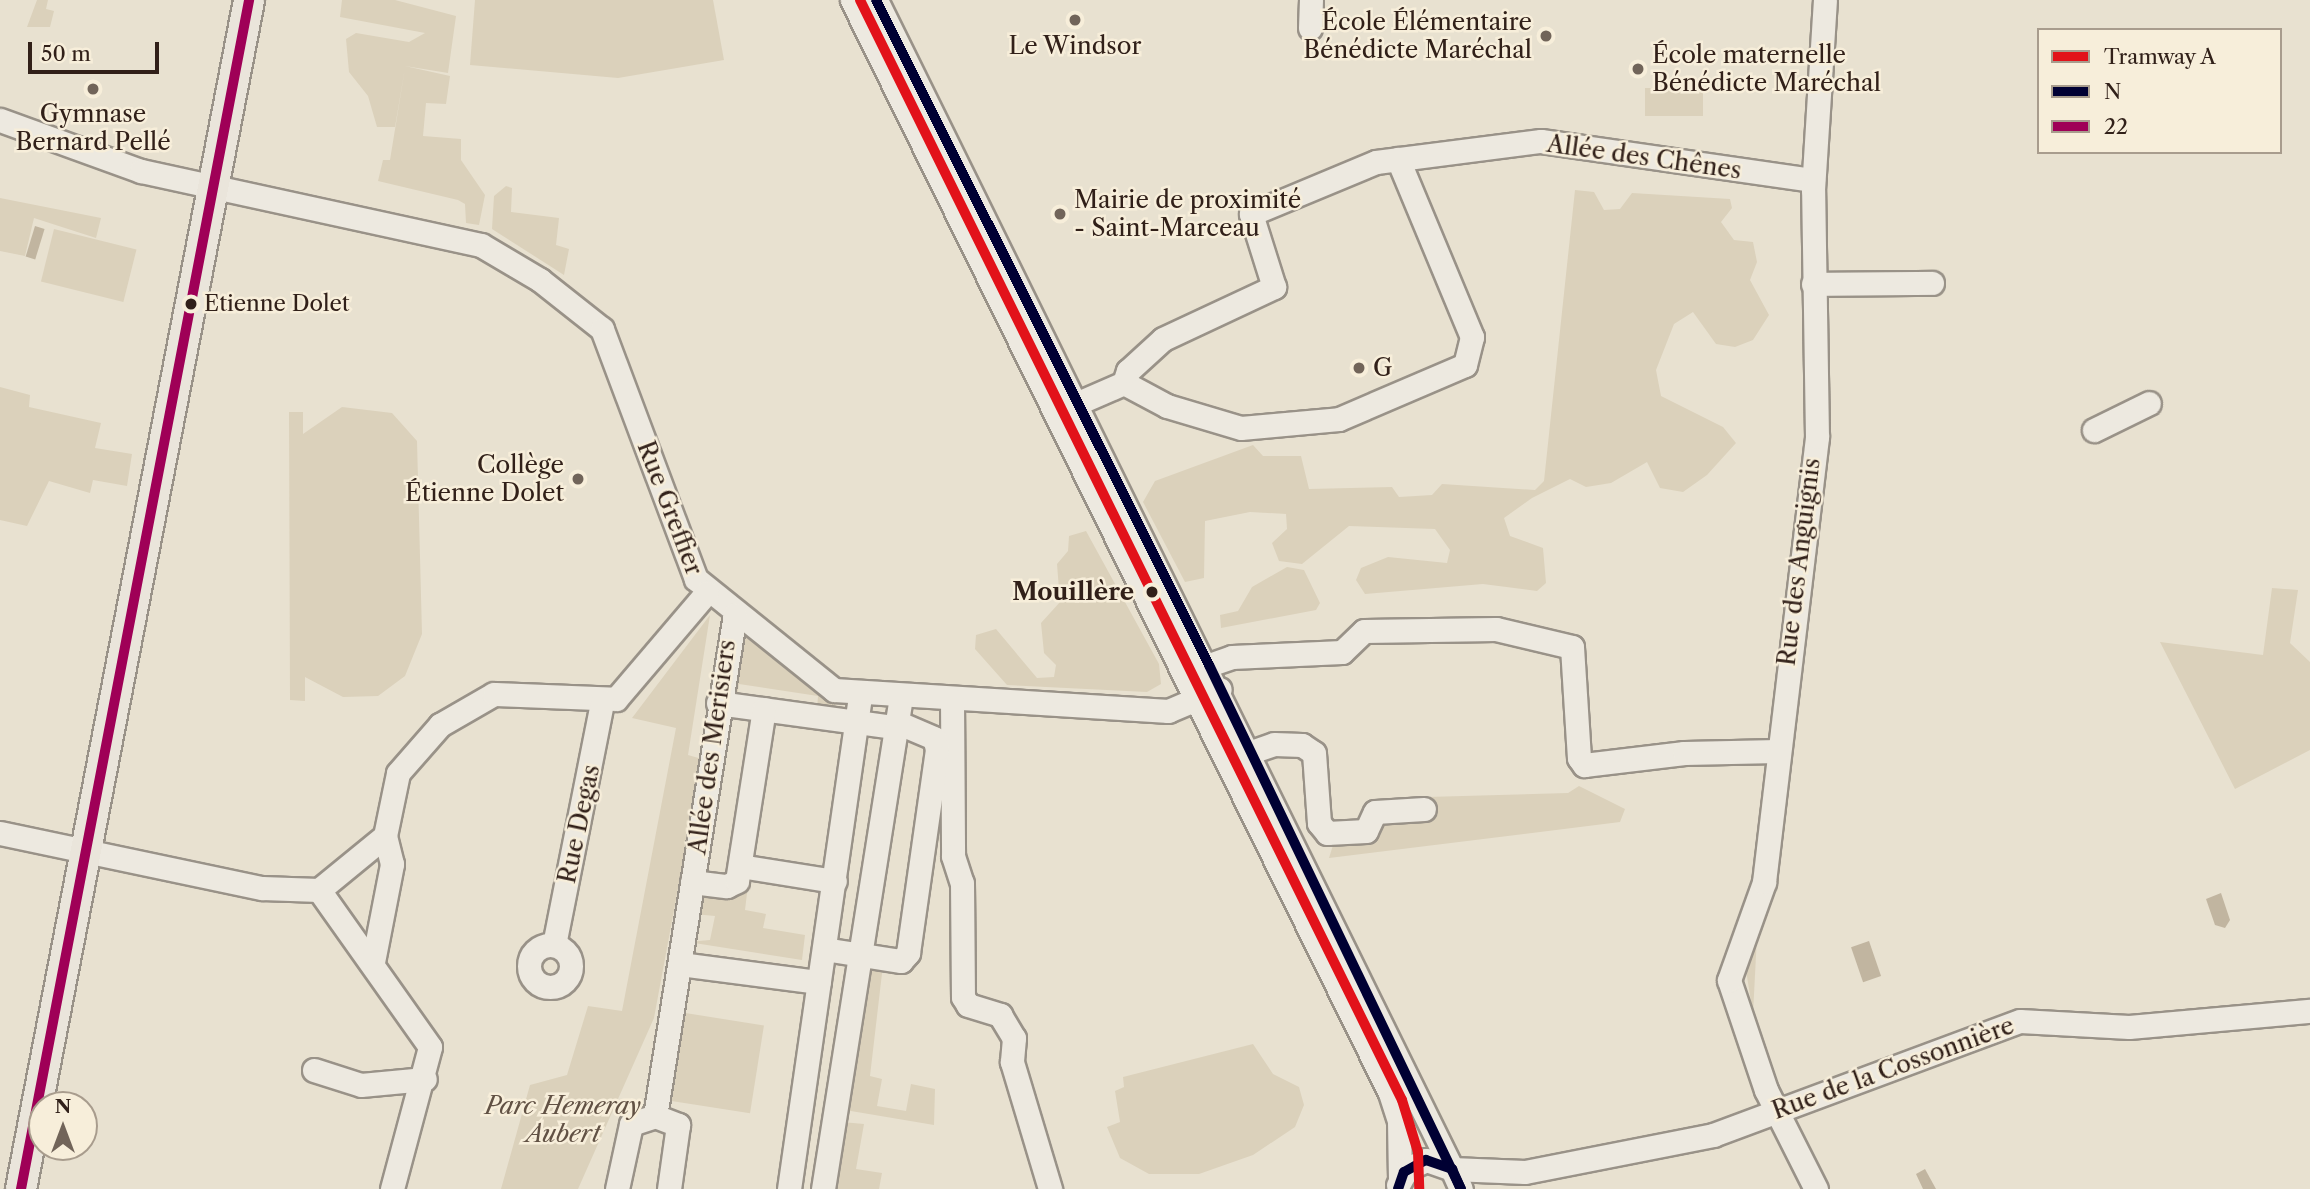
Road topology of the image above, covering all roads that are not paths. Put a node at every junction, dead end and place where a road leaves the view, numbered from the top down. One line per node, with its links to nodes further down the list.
1 (249, 0): 10 (main road)
2 (852, 0): 24 (street)
3 (876, 0): 14 (street)
4 (1311, 0): 6 (street)
5 (1825, 0): 9 (street, Rue des Anguignis)
6 (1310, 28)
7 (0, 120): 10 (street, Rue Greffier)
8 (1398, 159): 9 (street, Allée des Chênes); 13 (street, Allée des Chênes); 13 (street)
9 (1813, 180): 12 (street, Rue des Anguignis)
10 (210, 187): 17 (street, Rue Greffier); 35 (main road)
11 (1932, 283): 12 (street)
12 (1813, 284): 30 (street, Rue des Anguignis)
13 (1124, 383): 14 (street, Allée des Chênes)
14 (1078, 403): 19 (street)
15 (2149, 403): 16 (street)
16 (2094, 430)
17 (707, 592): 18 (street, Rue Greffier); 25 (street)
18 (735, 614): 21 (street, Rue Greffier); 26 (street, Allée des Merisiers)
19 (1209, 665): 20 (street); 30 (street)
20 (1220, 689): 24 (street, Rue Greffier); 31 (street)
21 (860, 695): 22 (street, Rue Greffier); 28 (street)
22 (901, 697): 23 (street, Rue Greffier); 29 (street)
23 (952, 700): 24 (street, Rue Greffier); 62 (street)
24 (1196, 701): 55 (street)
25 (601, 703): 34 (street); 40 (street, Rue Degas)
26 (718, 703): 27 (street); 37 (street, Allée des Merisiers)
27 (764, 709): 28 (street); 36 (street, Allée des Merisiers)
28 (857, 722): 29 (street); 38 (street)
29 (897, 725): 42 (street); 42 (street)
30 (1778, 751): 51 (street, Rue des Anguignis)
31 (1251, 752): 32 (street); 54 (street)
32 (1424, 809)
33 (0, 833): 35 (street)
34 (386, 836): 39 (street); 43 (street)
35 (83, 854): 39 (street); 56 (main road)
36 (740, 866): 37 (street, Allée des Merisiers); 38 (street)
37 (692, 881): 44 (street, Allée des Merisiers)
38 (835, 881): 41 (street)
39 (319, 890): 43 (street)
40 (554, 945)
41 (824, 949): 42 (street); 45 (street)
42 (859, 954): 50 (street)
43 (373, 962): 48 (street)
44 (680, 964): 45 (street); 52 (street, Allée des Merisiers)
45 (819, 982): 49 (street)
46 (2310, 1011): 51 (street, Rue de la Cossonnière)
47 (314, 1070): 48 (street)
48 (425, 1079): 57 (street)
49 (805, 1083): 50 (street); 60 (street)
50 (839, 1087): 61 (street)
51 (1777, 1110): 53 (street, Rue de la Cossonnière); 64 (street, Rue des Anguignis)
52 (655, 1116): 58 (street); 59 (street)
53 (1525, 1172): 54 (street, Rue de la Cossonnière); 63 (street, Rue de la Cossonnière)
54 (1456, 1179): 55 (street, Rue de la Cossonnière)
55 (1399, 1184)
56 (14, 1186)
57 (392, 1189)
58 (617, 1189)
59 (669, 1189)
60 (789, 1189)
61 (823, 1189)
62 (1050, 1189)
63 (1491, 1189)
64 (1816, 1189)

